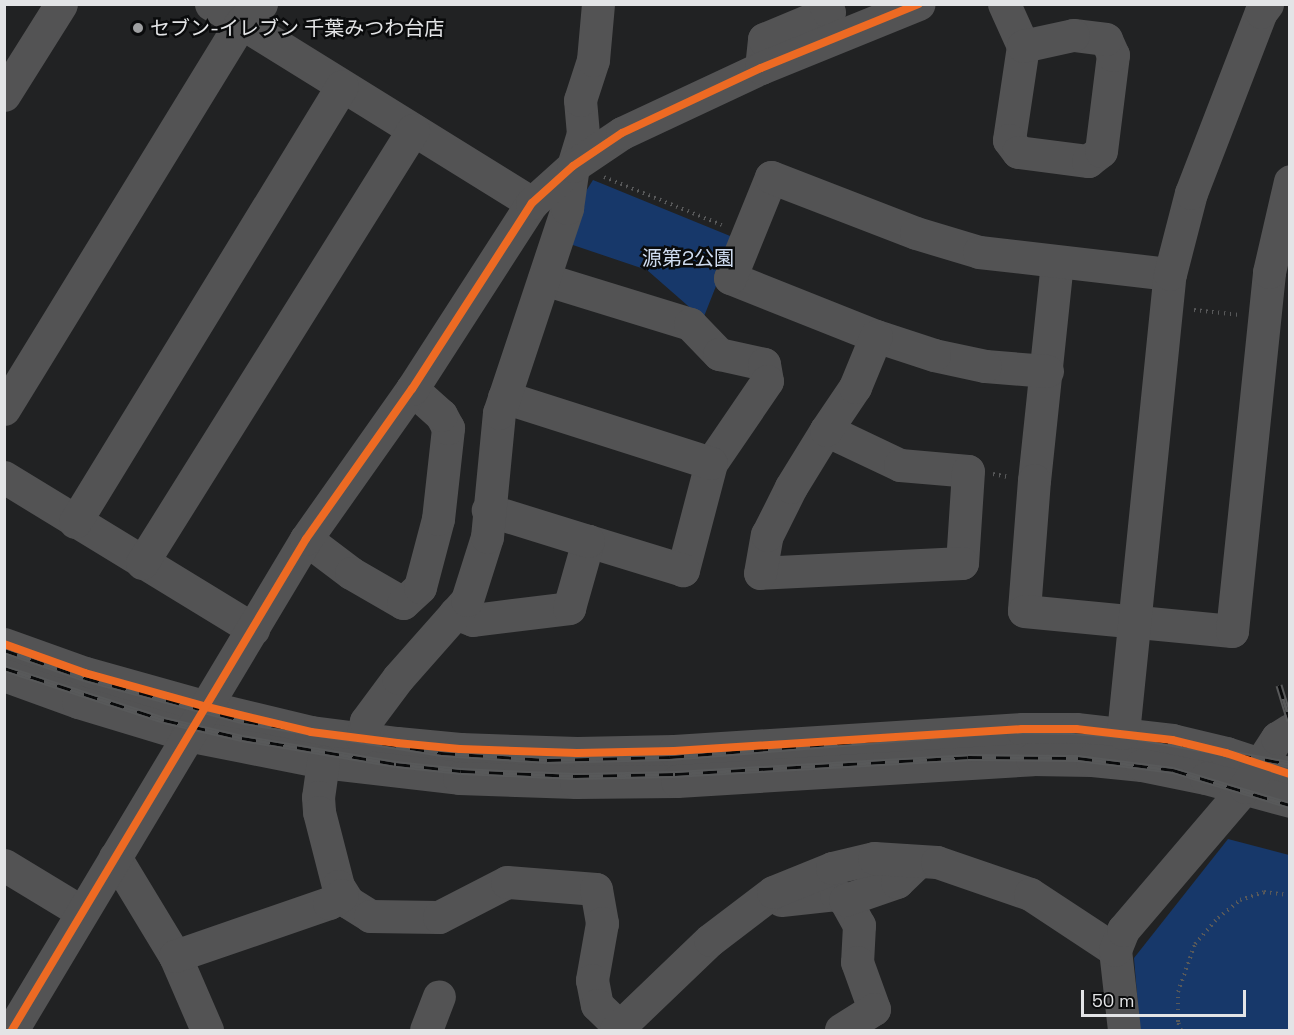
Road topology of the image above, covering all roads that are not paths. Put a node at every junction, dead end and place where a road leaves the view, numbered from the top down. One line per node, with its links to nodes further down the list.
1 (61, 4): 12 (street)
2 (211, 4): 8 (street)
3 (598, 4): 14 (street)
4 (825, 4): 10 (street)
5 (1004, 4): 9 (street)
6 (1268, 4): 18 (street)
7 (907, 7): 10 (street)
8 (251, 14): 11 (street); 24 (street)
9 (1023, 46)
10 (761, 68): 14 (street)
11 (342, 86): 13 (street); 29 (street)
12 (4, 95)
13 (413, 129): 16 (street); 32 (street)
14 (579, 161): 16 (street); 19 (street)
15 (1290, 181): 34 (street)
16 (532, 203): 22 (street)
17 (1057, 262): 18 (street); 20 (street); 21 (street)
18 (1170, 274): 34 (street)
19 (544, 279): 23 (street); 26 (street)
20 (876, 336): 21 (street); 25 (street)
21 (1047, 371): 34 (street)
22 (412, 389): 30 (street); 30 (street)
23 (504, 397): 26 (street); 28 (street)
24 (4, 409)
25 (826, 430): 25 (street)
26 (711, 463): 31 (street)
27 (4, 477): 29 (street)
28 (488, 510): 31 (street); 33 (street)
29 (75, 522): 32 (street)
30 (306, 539): 35 (street)
31 (588, 541): 33 (street)
32 (142, 562): 35 (street)
33 (455, 613): 42 (street)
34 (1134, 623): 40 (street)
35 (253, 629): 38 (street)
36 (4, 644): 38 (street)
37 (4, 675): 41 (street)
38 (207, 707): 41 (street); 42 (street)
39 (1290, 730): 45 (street)
40 (1123, 734): 42 (street); 45 (street)
41 (187, 735): 43 (street); 47 (street)
42 (362, 738)
43 (323, 762): 45 (street); 50 (street)
44 (1290, 774): 45 (street)
45 (1251, 775): 46 (street); 54 (street)
46 (1290, 801)
47 (115, 857): 53 (street); 55 (street)
48 (920, 861): 51 (street); 52 (street); 54 (street)
49 (4, 865): 53 (street)
50 (342, 895): 55 (street); 57 (street)
51 (845, 900): 52 (street); 61 (street)
52 (759, 902): 57 (street)
53 (82, 912): 58 (street)
54 (1114, 950): 62 (street)
55 (175, 956): 59 (street)
56 (439, 996): 60 (street)
57 (617, 1028)
58 (12, 1030)
59 (207, 1030)
60 (426, 1030)
61 (840, 1030)
62 (1124, 1030)

